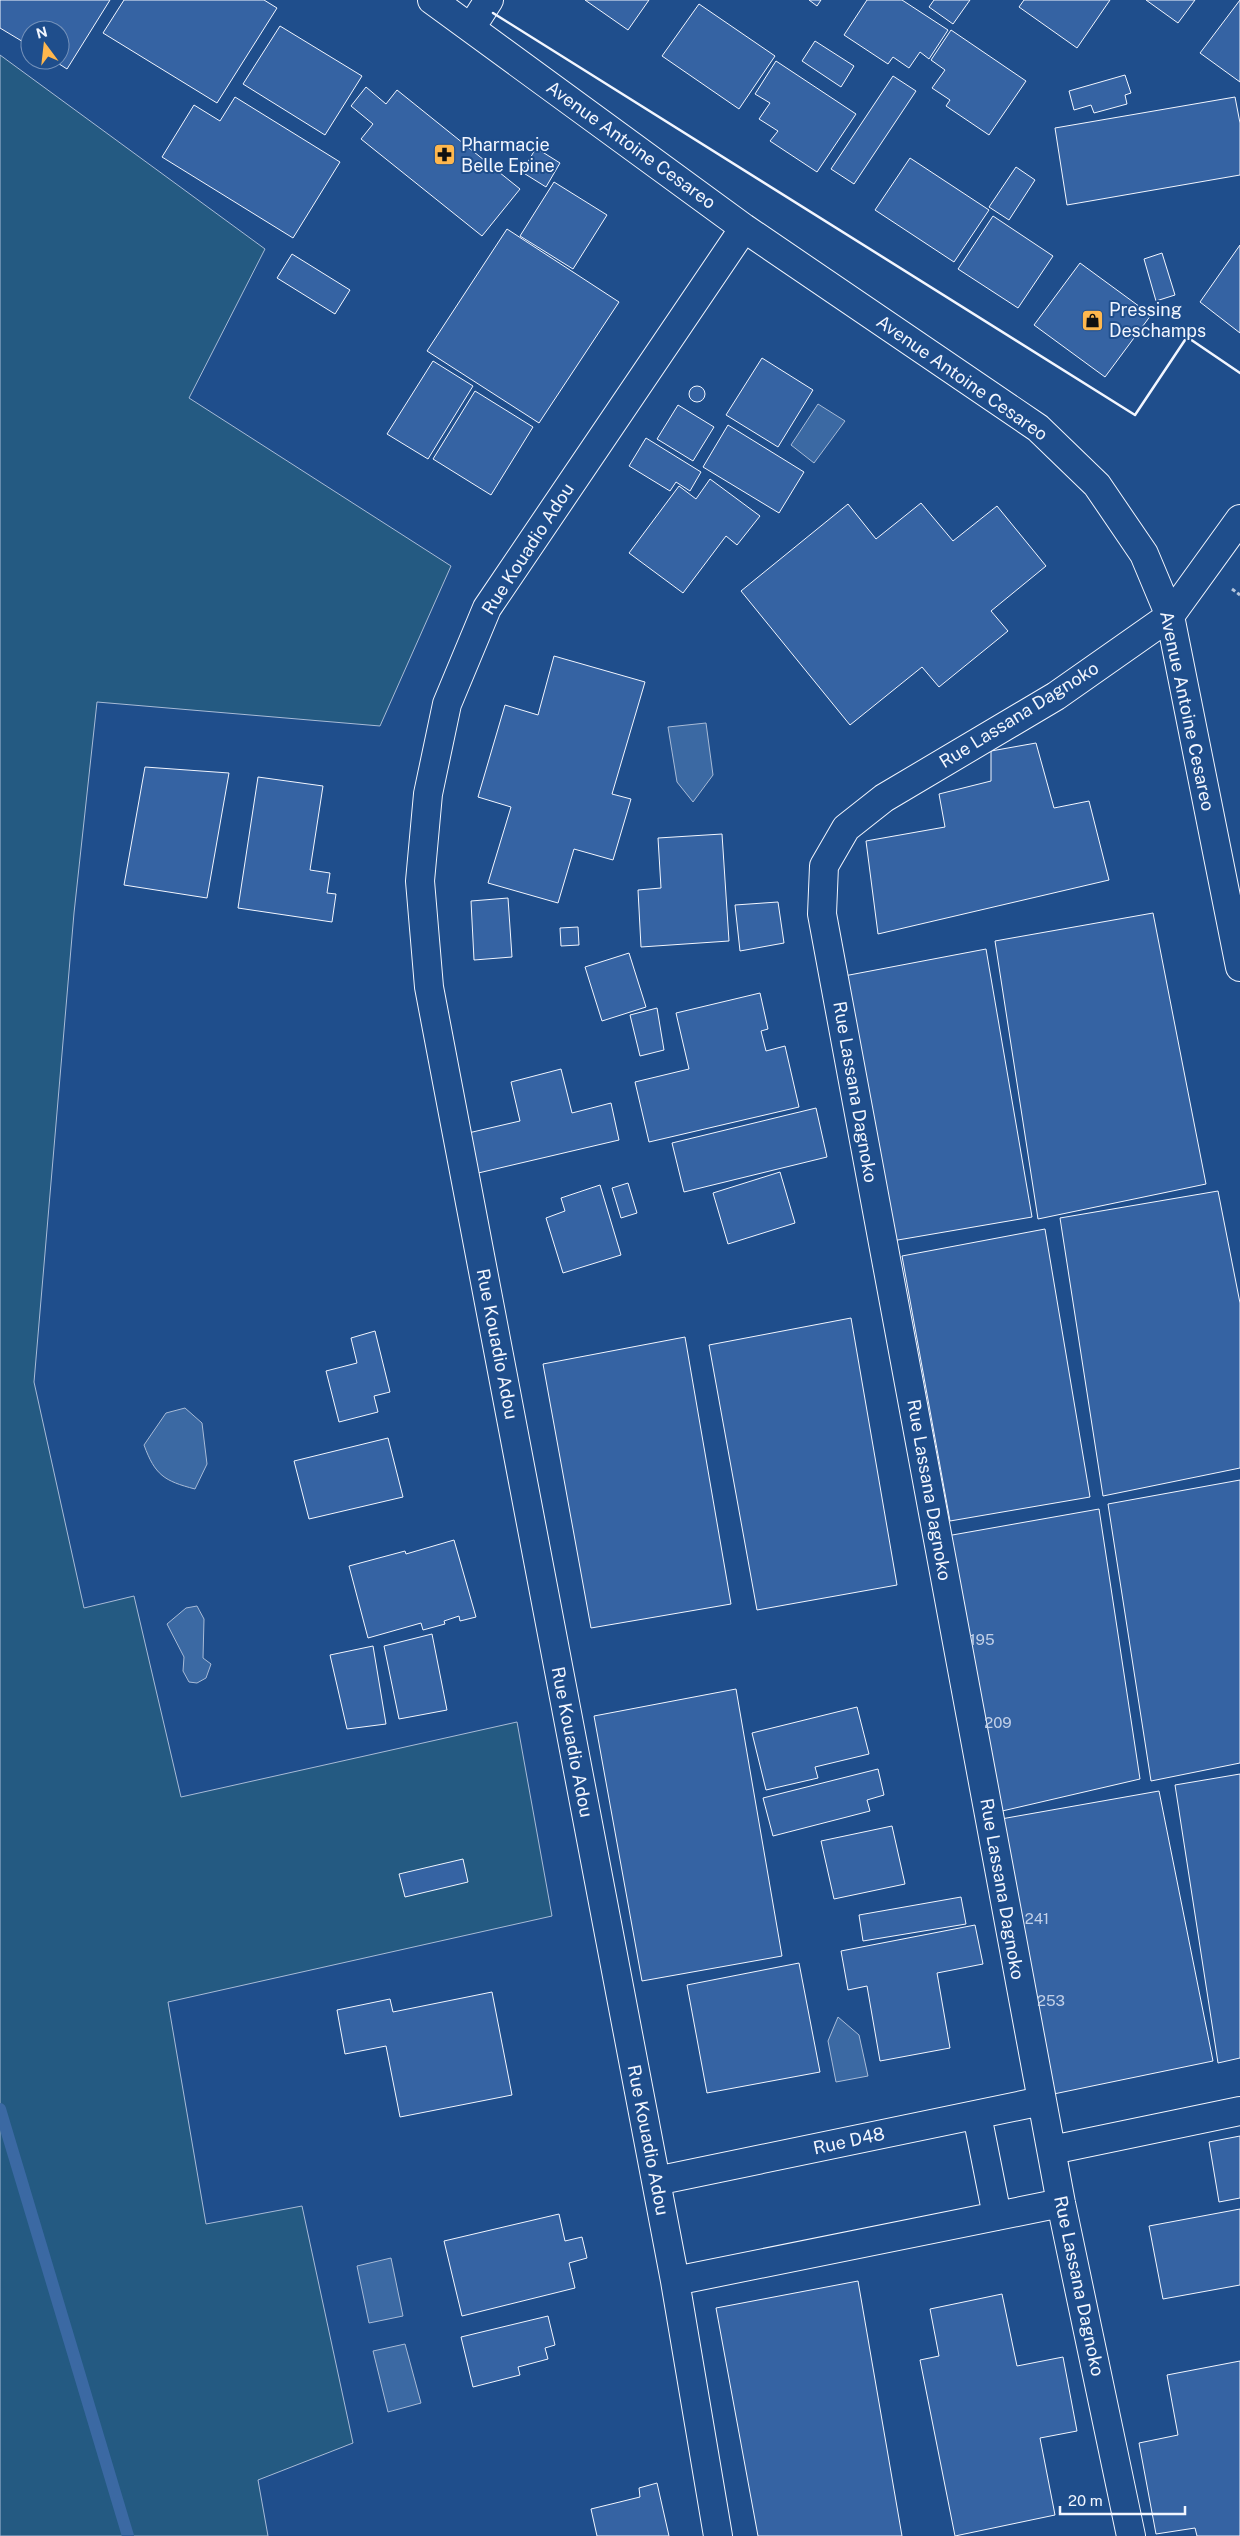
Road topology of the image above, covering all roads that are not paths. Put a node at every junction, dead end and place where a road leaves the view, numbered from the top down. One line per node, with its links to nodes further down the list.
1 (432, 0): 3 (street, Avenue Antoine Cesareo)
2 (489, 0): 3 (street)
3 (472, 28): 4 (street, Avenue Antoine Cesareo)
4 (744, 228): 6 (street, Avenue Antoine Cesareo); 12 (street, Rue Kouadio Adou)
5 (1240, 519): 6 (street, Rue Lassana Dagnoko)
6 (1170, 616): 7 (street, Avenue Antoine Cesareo); 8 (street, Rue Lassana Dagnoko)
7 (1240, 967)
8 (1042, 2101): 10 (street, Rue D48); 11 (street, Rue Lassana Dagnoko)
9 (1240, 2112): 11 (street)
10 (977, 2115): 12 (street, Rue D48); 14 (street)
11 (1052, 2150): 13 (street, Rue Lassana Dagnoko)
12 (656, 2181): 15 (street, Rue Kouadio Adou)
13 (1061, 2202): 14 (street); 17 (street, Rue Lassana Dagnoko)
14 (997, 2216): 15 (street)
15 (675, 2281): 16 (street, Rue Kouadio Adou)
16 (718, 2536)
17 (1131, 2536)

